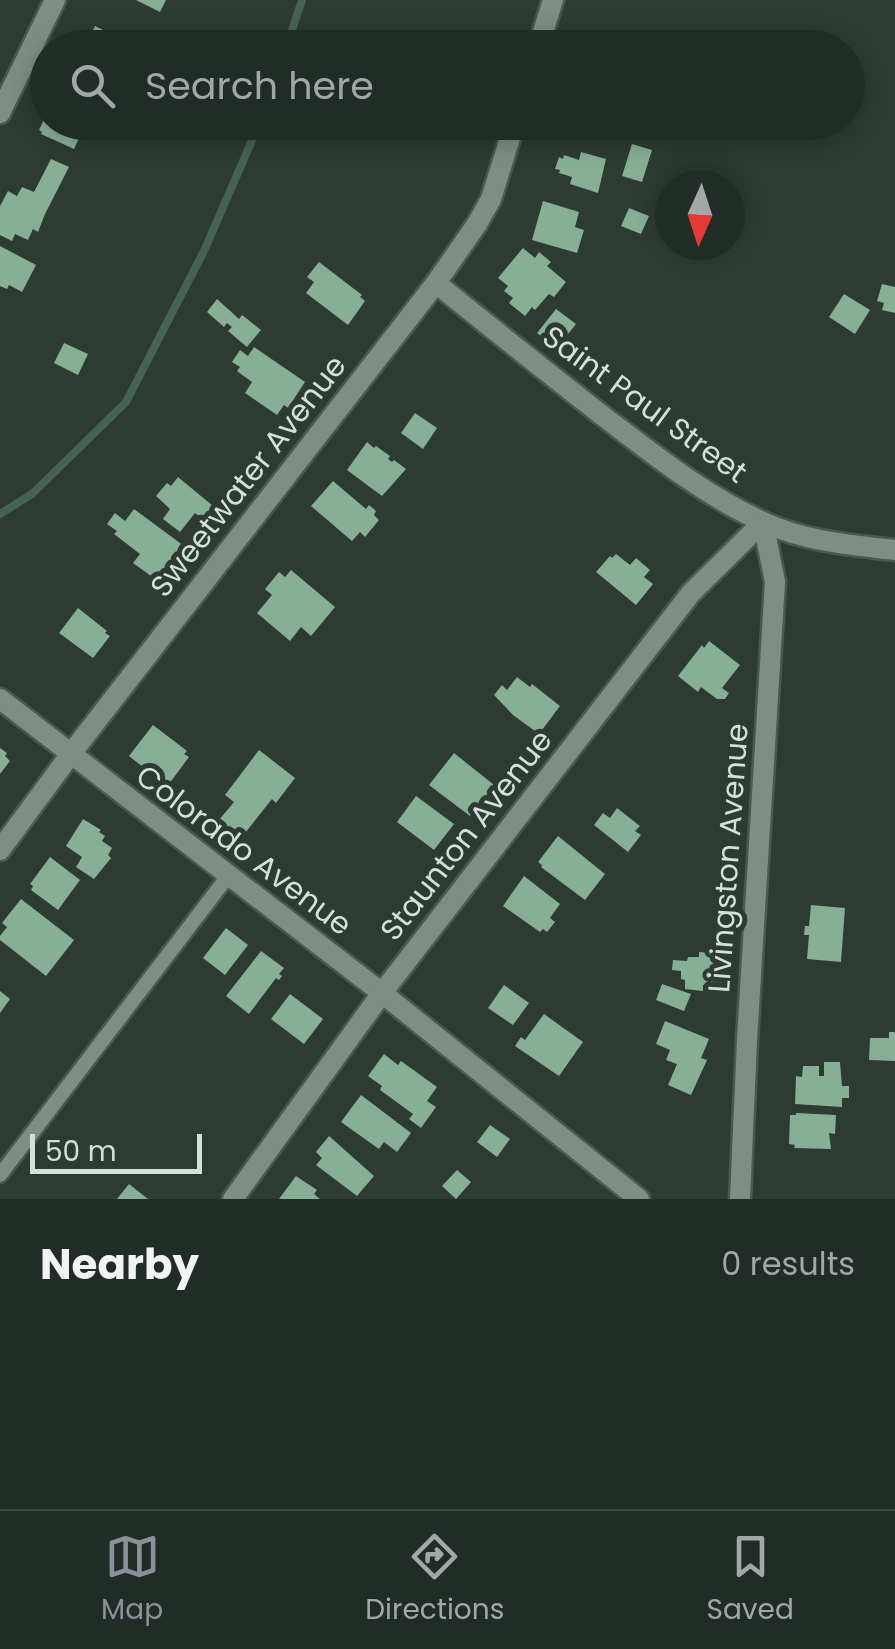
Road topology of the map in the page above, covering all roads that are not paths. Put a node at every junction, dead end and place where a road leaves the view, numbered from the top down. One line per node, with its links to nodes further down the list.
1 (55, 0): 3 (street)
2 (553, 0): 4 (street)
3 (40, 30)
4 (544, 30)
5 (30, 51): 6 (street)
6 (0, 113)
7 (509, 140): 8 (street, Sweetwater Avenue)
8 (436, 283): 9 (street, Saint Paul Street); 12 (street, Sweetwater Avenue)
9 (763, 522): 10 (street, Saint Paul Street); 15 (street, Staunton Avenue); 19 (street, Livingston Avenue)
10 (895, 550)
11 (0, 699): 12 (street, Colorado Avenue)
12 (70, 755): 13 (street, Sweetwater Avenue); 14 (street, Colorado Avenue)
13 (0, 850)
14 (228, 876): 15 (street, Colorado Avenue); 16 (lane)
15 (382, 993): 17 (street, Staunton Avenue); 18 (street, Colorado Avenue)
16 (0, 1175)
17 (233, 1199)
18 (639, 1199)
19 (740, 1199)

